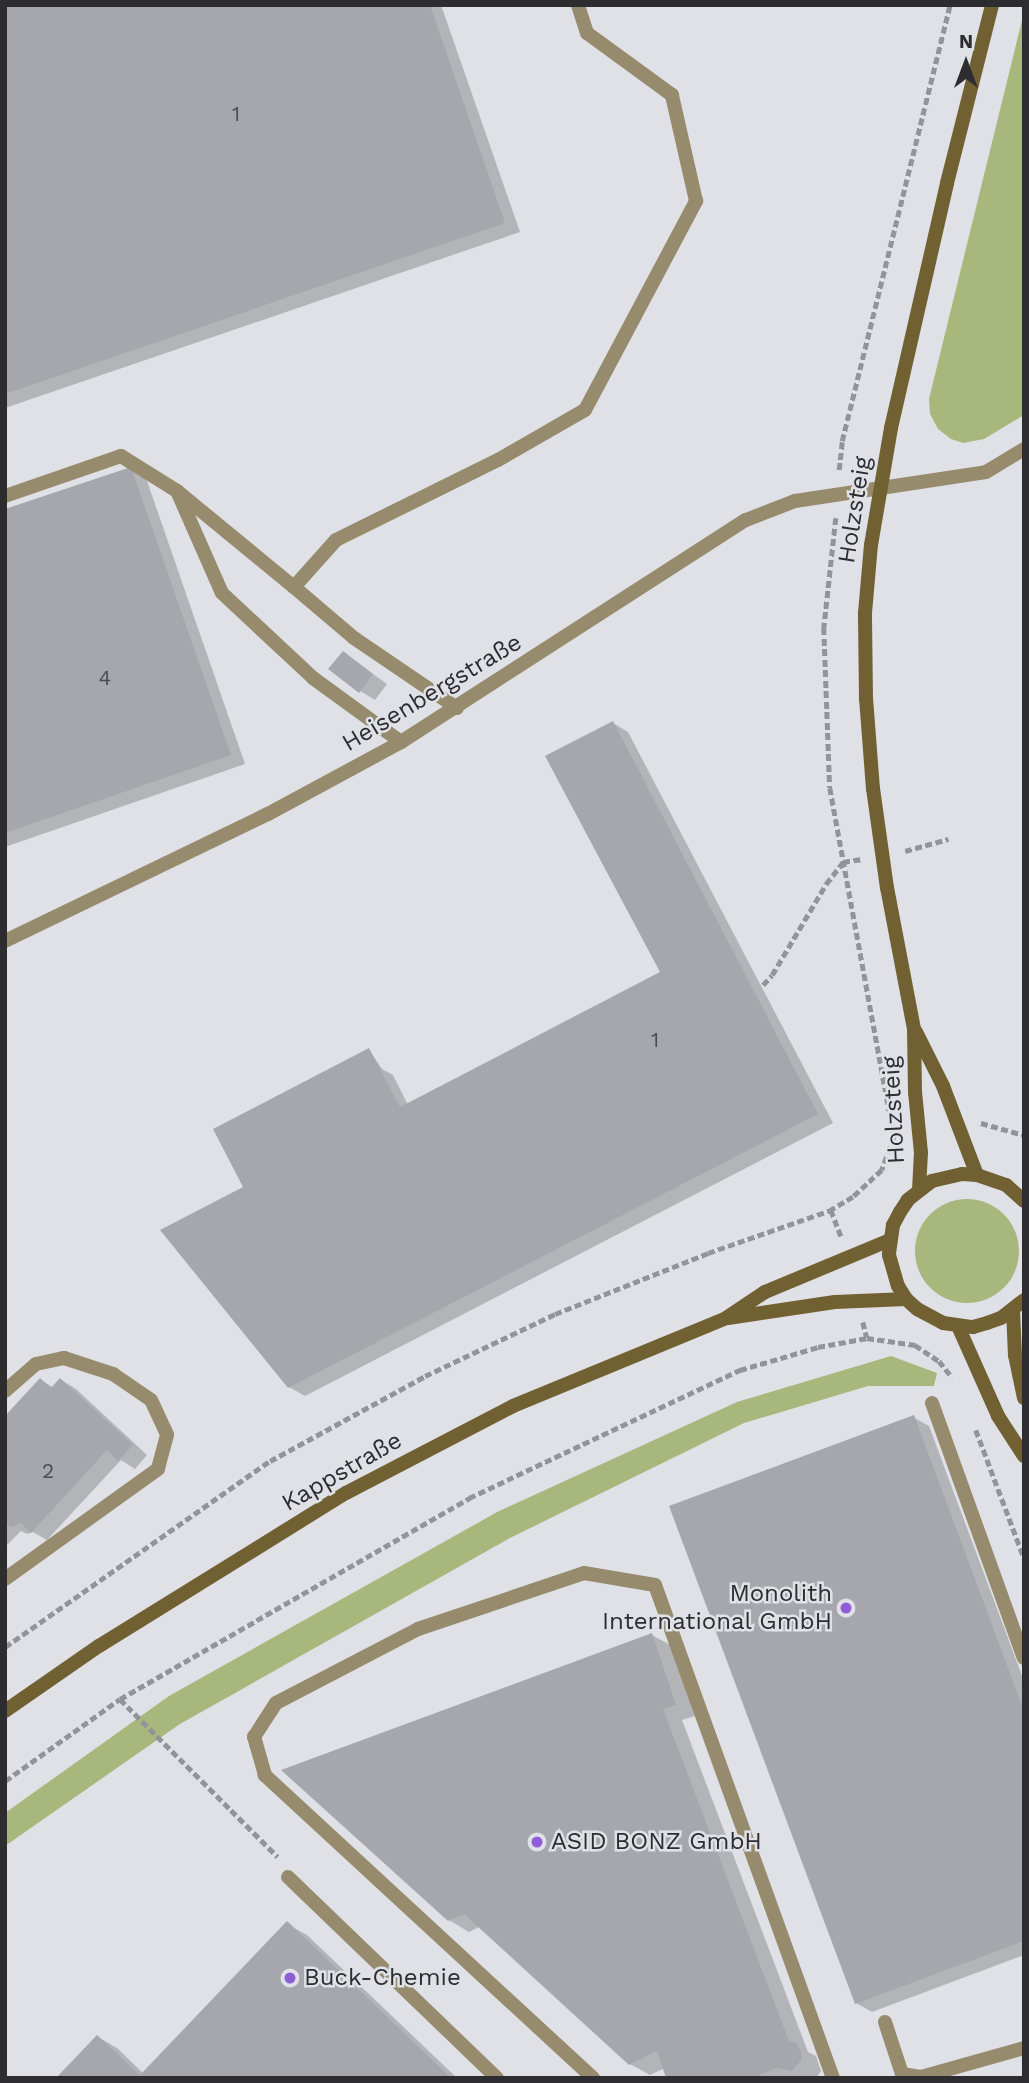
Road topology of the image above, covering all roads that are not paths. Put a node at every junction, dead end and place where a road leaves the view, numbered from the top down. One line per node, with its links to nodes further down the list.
1 (578, 5): 7 (street)
2 (992, 5): 5 (street, Holzsteig)
3 (1024, 449): 5 (street, Heisenbergstraße)
4 (177, 491): 6 (street); 7 (street); 9 (street)
5 (879, 491): 8 (street, Heisenbergstraße); 11 (street, Holzsteig)
6 (5, 496)
7 (294, 587): 8 (street)
8 (457, 708): 9 (street, Heisenbergstraße)
9 (401, 742): 10 (street, Heisenbergstraße)
10 (5, 941)
11 (914, 1029): 12 (street, Holzsteig); 13 (street, Holzsteig)
12 (977, 1175): 13 (street); 14 (street)
13 (919, 1189): 15 (street)
14 (1024, 1201)
15 (890, 1240): 16 (street); 18 (street, Kappstraße)
16 (906, 1299): 18 (street, Kappstraße); 19 (street)
17 (1018, 1305): 19 (street); 21 (street)
18 (726, 1318): 26 (street, Kappstraße)
19 (958, 1326): 23 (street)
20 (5, 1391): 24 (street)
21 (1024, 1398)
22 (932, 1403): 25 (street)
23 (1024, 1456)
24 (5, 1578)
25 (1024, 1658)
26 (5, 1711)
27 (288, 1877): 30 (street)
28 (885, 2022): 29 (street)
29 (1024, 2048)
30 (497, 2078)
31 (593, 2078): 32 (street)
32 (833, 2078)

